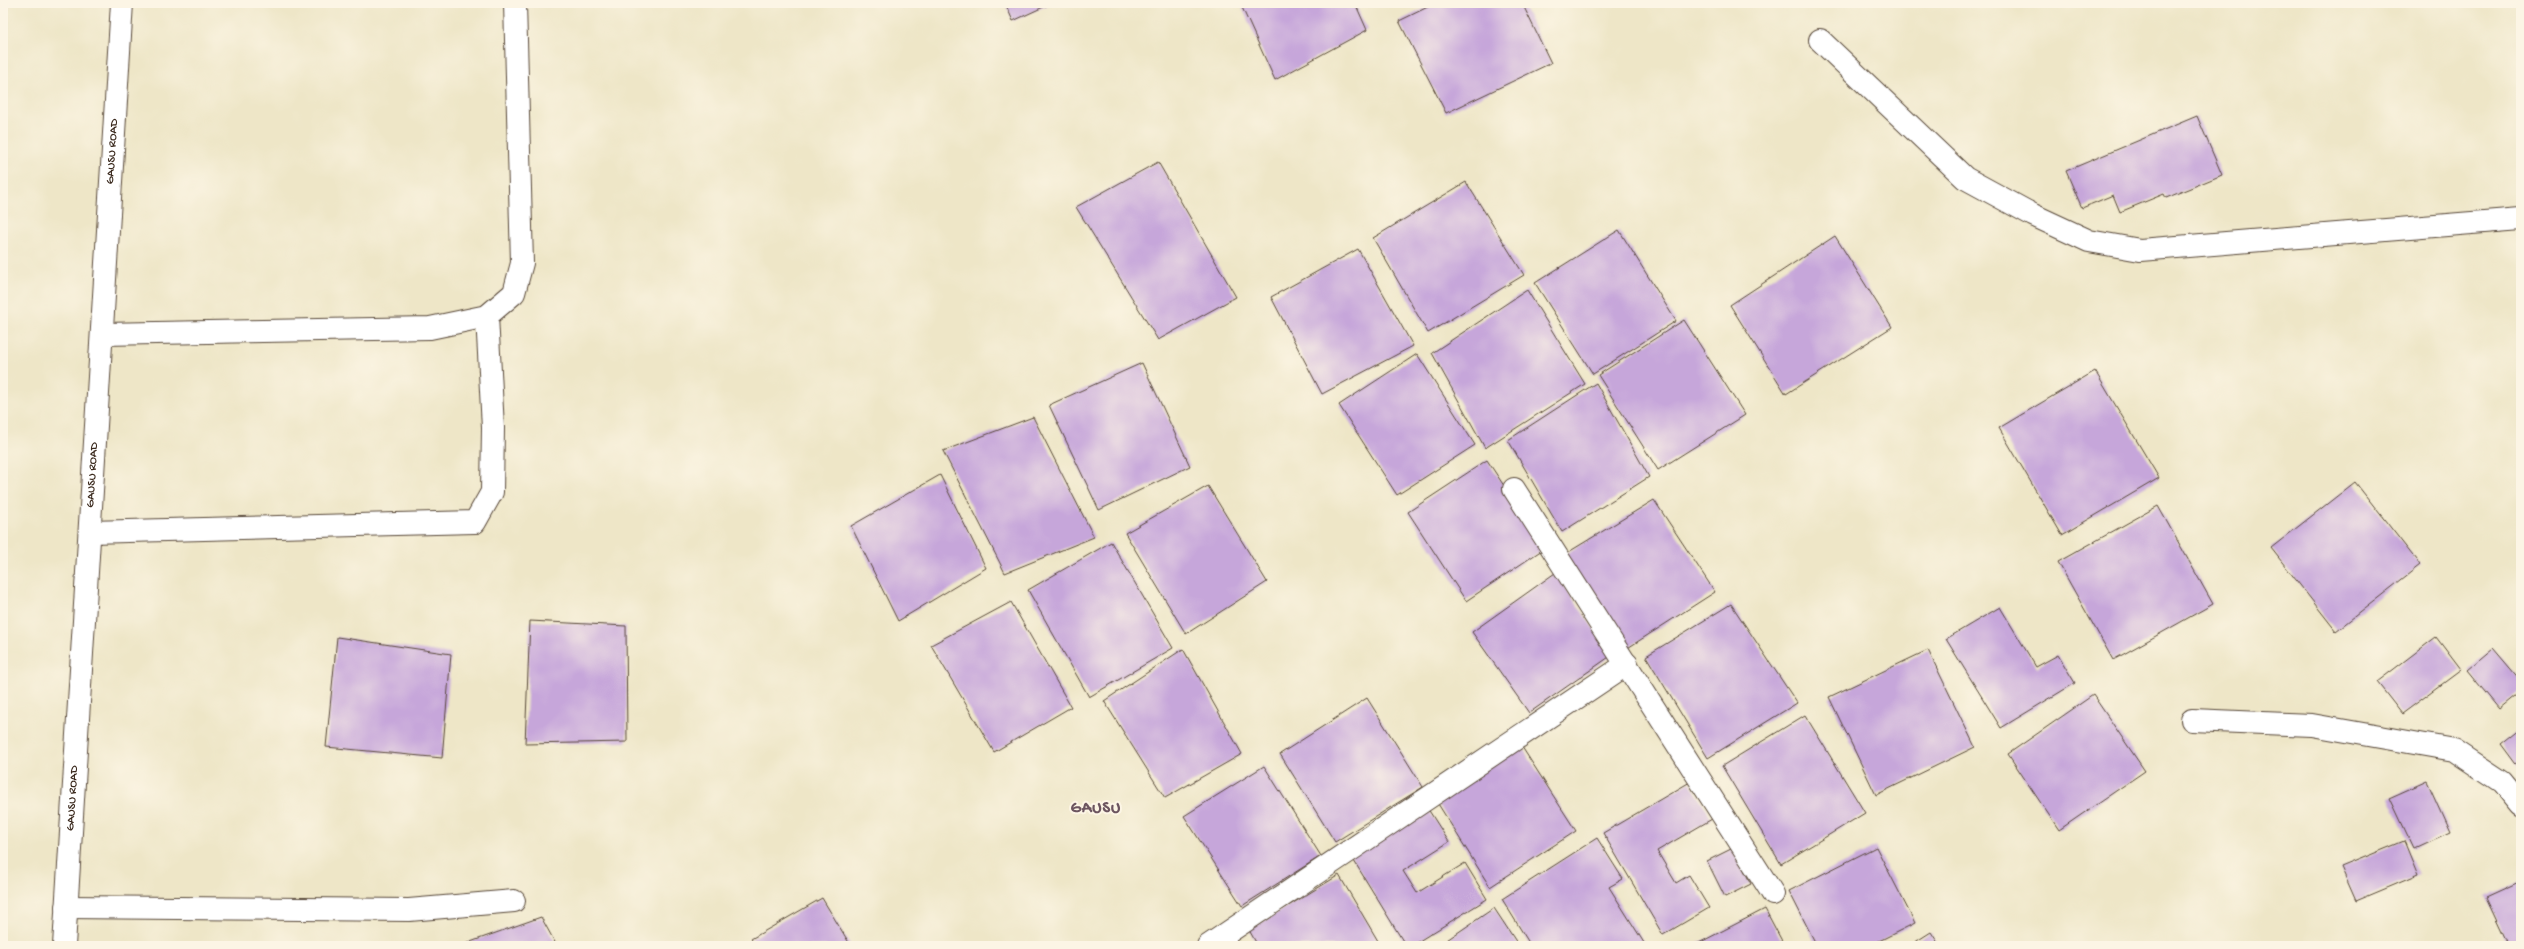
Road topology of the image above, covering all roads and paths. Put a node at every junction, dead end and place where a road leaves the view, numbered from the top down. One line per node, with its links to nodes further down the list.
1 (122, 3): 6 (street, GAUSU ROAD)
2 (514, 3): 5 (street)
3 (1820, 40): 4 (street)
4 (2521, 219)
5 (488, 316): 6 (street); 8 (street)
6 (103, 334): 8 (street, GAUSU ROAD)
7 (1514, 489): 9 (street)
8 (90, 532): 14 (street, GAUSU ROAD)
9 (1627, 664): 12 (street); 16 (street)
10 (2192, 720): 11 (street)
11 (2521, 805)
12 (1773, 894)
13 (514, 901): 14 (street)
14 (66, 907): 15 (street, GAUSU ROAD)
15 (64, 946)
16 (1208, 946)

